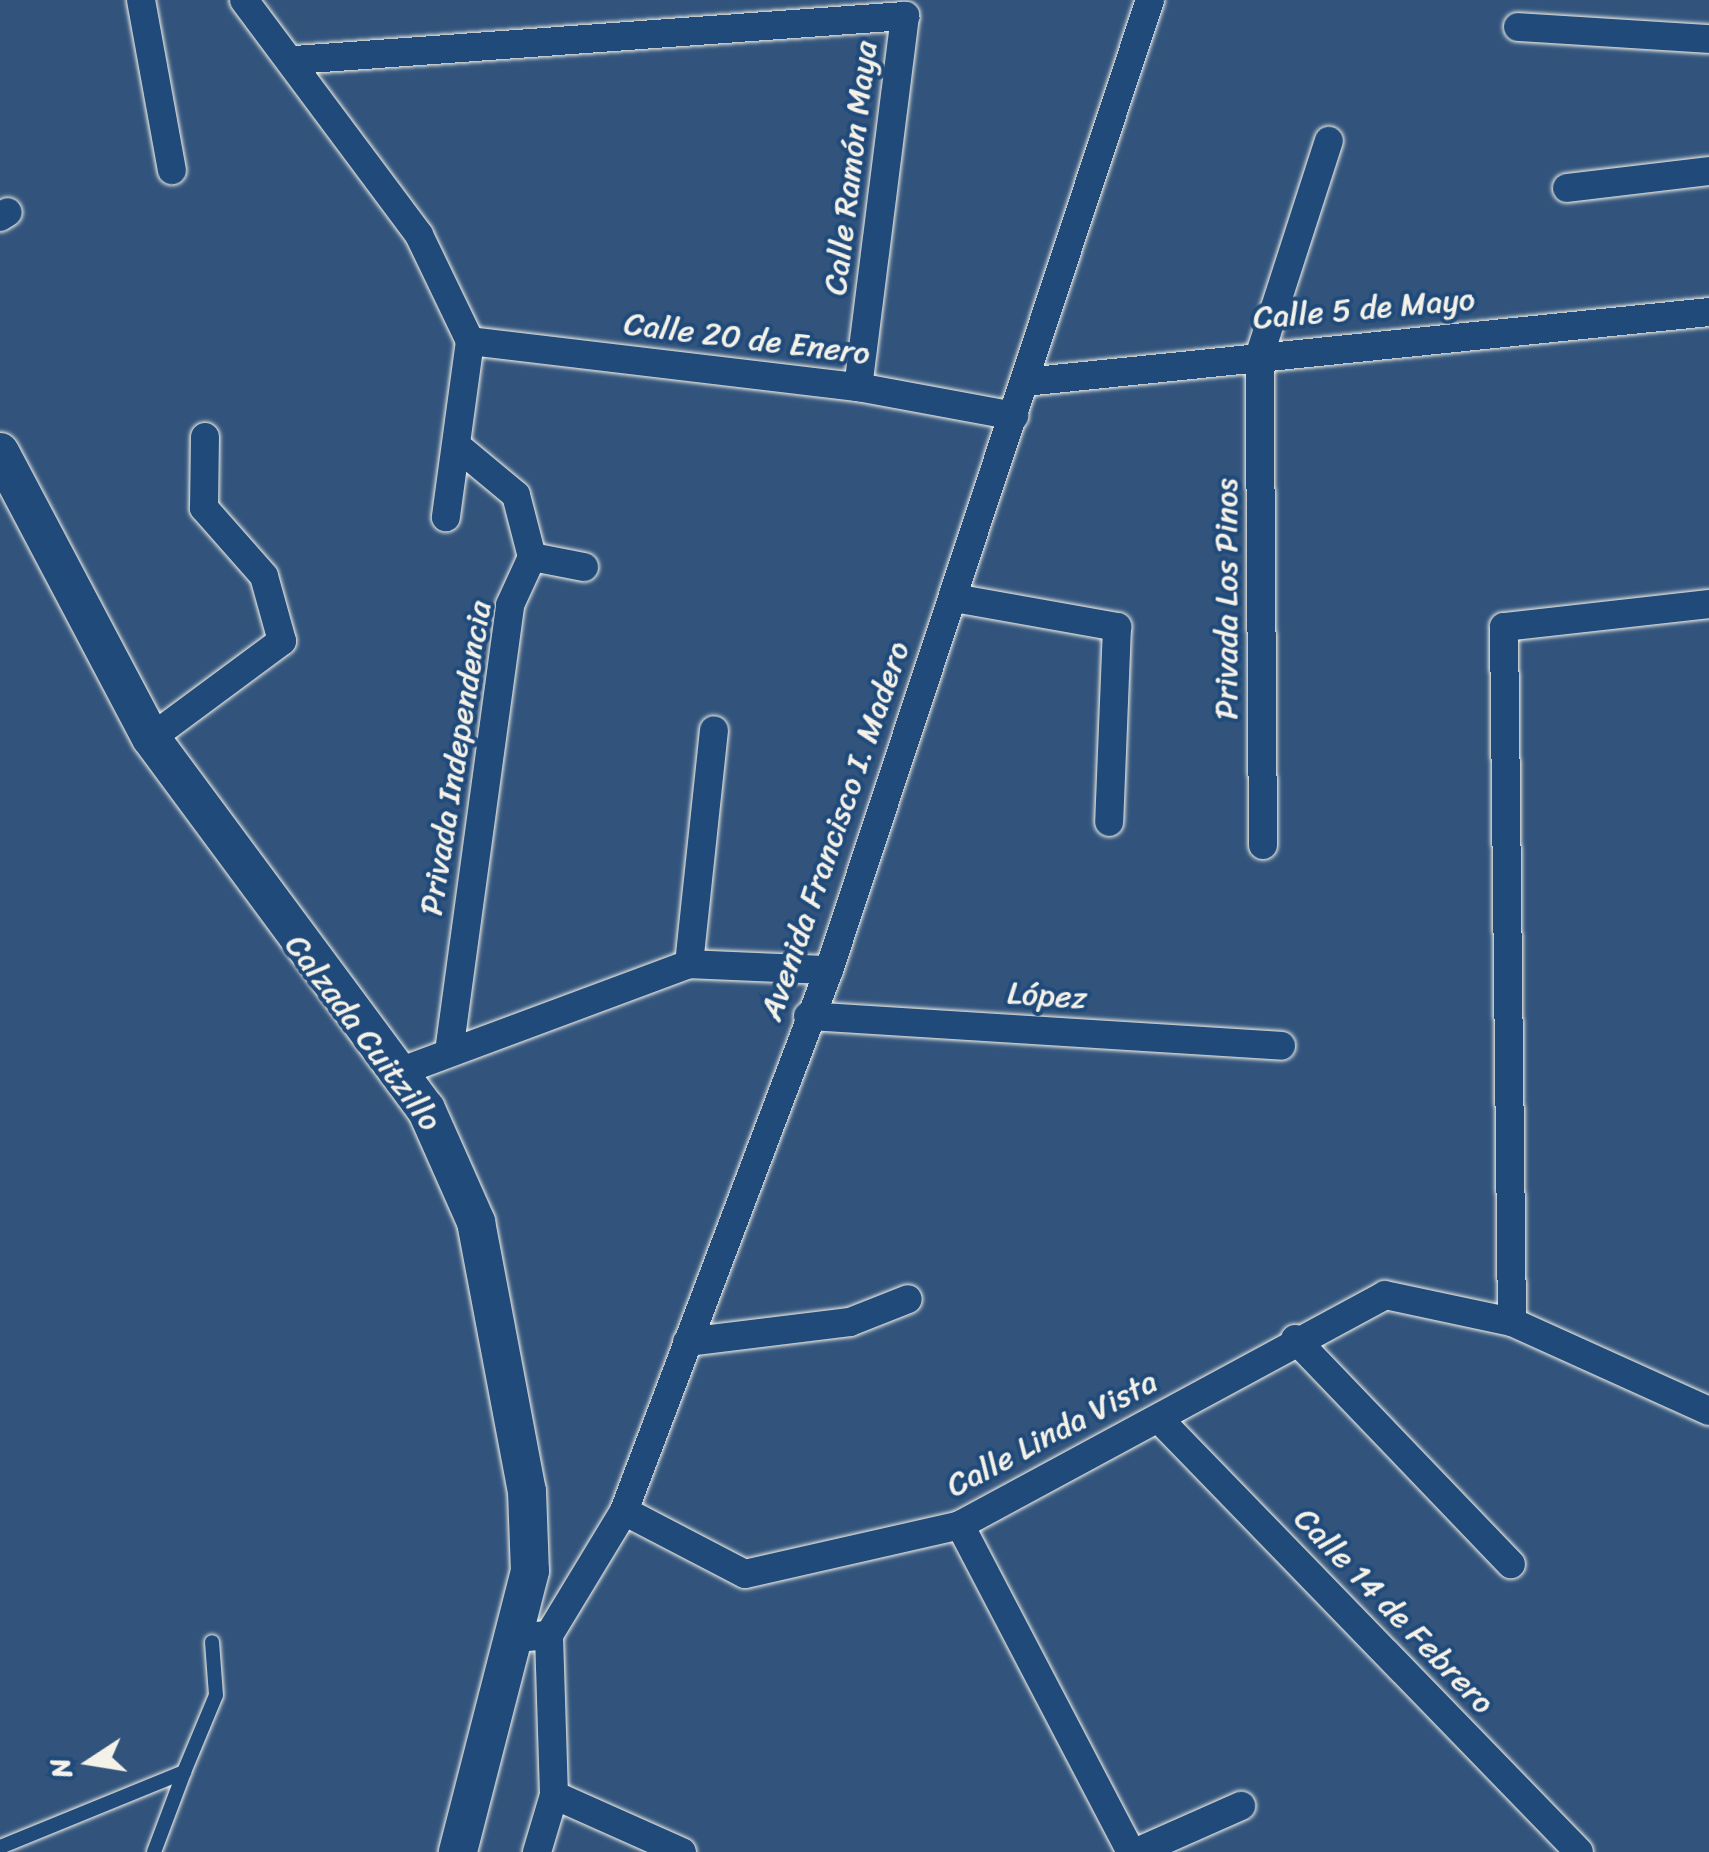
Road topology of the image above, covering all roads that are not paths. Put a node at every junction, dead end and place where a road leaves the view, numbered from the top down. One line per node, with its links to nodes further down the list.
1 (141, 0): 8 (street)
2 (244, 0): 6 (street)
3 (1150, 0): 14 (street, Avenida Francisco I. Madero)
4 (1518, 27): 5 (street)
5 (1709, 39)
6 (296, 60): 12 (street); 15 (street, Calle Ramón Maya)
7 (1329, 140): 13 (street, Privada Los Pinos)
8 (172, 170)
9 (1709, 171): 10 (street)
10 (1567, 188)
11 (1709, 312): 13 (street, Calle 5 de Mayo)
12 (470, 341): 15 (street, Calle 20 de Enero); 18 (street)
13 (1260, 354): 14 (street, Calle 5 de Mayo); 28 (street, Privada Los Pinos)
14 (1025, 382): 16 (street, Avenida Francisco I. Madero)
15 (858, 387): 16 (street, Calle 20 de Enero)
16 (1014, 416): 23 (street, Avenida Francisco I. Madero)
17 (204, 436): 26 (street)
18 (457, 446): 20 (street); 21 (street)
19 (0, 452): 26 (street, Calzada Cuitzillo)
20 (446, 518)
21 (532, 557): 22 (street); 33 (street, Privada Independencia)
22 (584, 567)
23 (954, 598): 27 (street); 30 (street, Avenida Francisco I. Madero)
24 (1709, 604): 36 (street)
25 (714, 730): 29 (street)
26 (151, 738): 34 (street, Calzada Cuitzillo)
27 (1110, 822)
28 (1263, 844)
29 (689, 964): 30 (street); 33 (street)
30 (829, 970): 31 (street, Avenida Francisco I. Madero)
31 (808, 1016): 32 (street, López); 38 (street, Avenida Francisco I. Madero)
32 (1281, 1046)
33 (448, 1052): 34 (street)
34 (399, 1072): 44 (street, Calzada Cuitzillo)
35 (908, 1299): 38 (street)
36 (1512, 1322): 37 (street, Calle Linda Vista); 39 (street)
37 (1294, 1339): 40 (street, Calle Linda Vista); 43 (street)
38 (687, 1342): 41 (street, Avenida Francisco I. Madero)
39 (1709, 1410)
40 (1158, 1419): 42 (street, Calle Linda Vista); 55 (street, Calle 14 de Febrero)
41 (624, 1511): 42 (street, Calle Linda Vista); 44 (street, Avenida Francisco I. Madero)
42 (960, 1524): 54 (street)
43 (1511, 1564)
44 (534, 1636): 47 (street); 51 (street, Calzada Cuitzillo)
45 (212, 1642): 46 (lane)
46 (184, 1772): 49 (lane); 50 (lane)
47 (554, 1795): 52 (street); 53 (street)
48 (1242, 1806): 54 (street)
49 (0, 1847)
50 (154, 1852)
51 (458, 1852)
52 (537, 1852)
53 (682, 1852)
54 (1134, 1852)
55 (1579, 1852)

